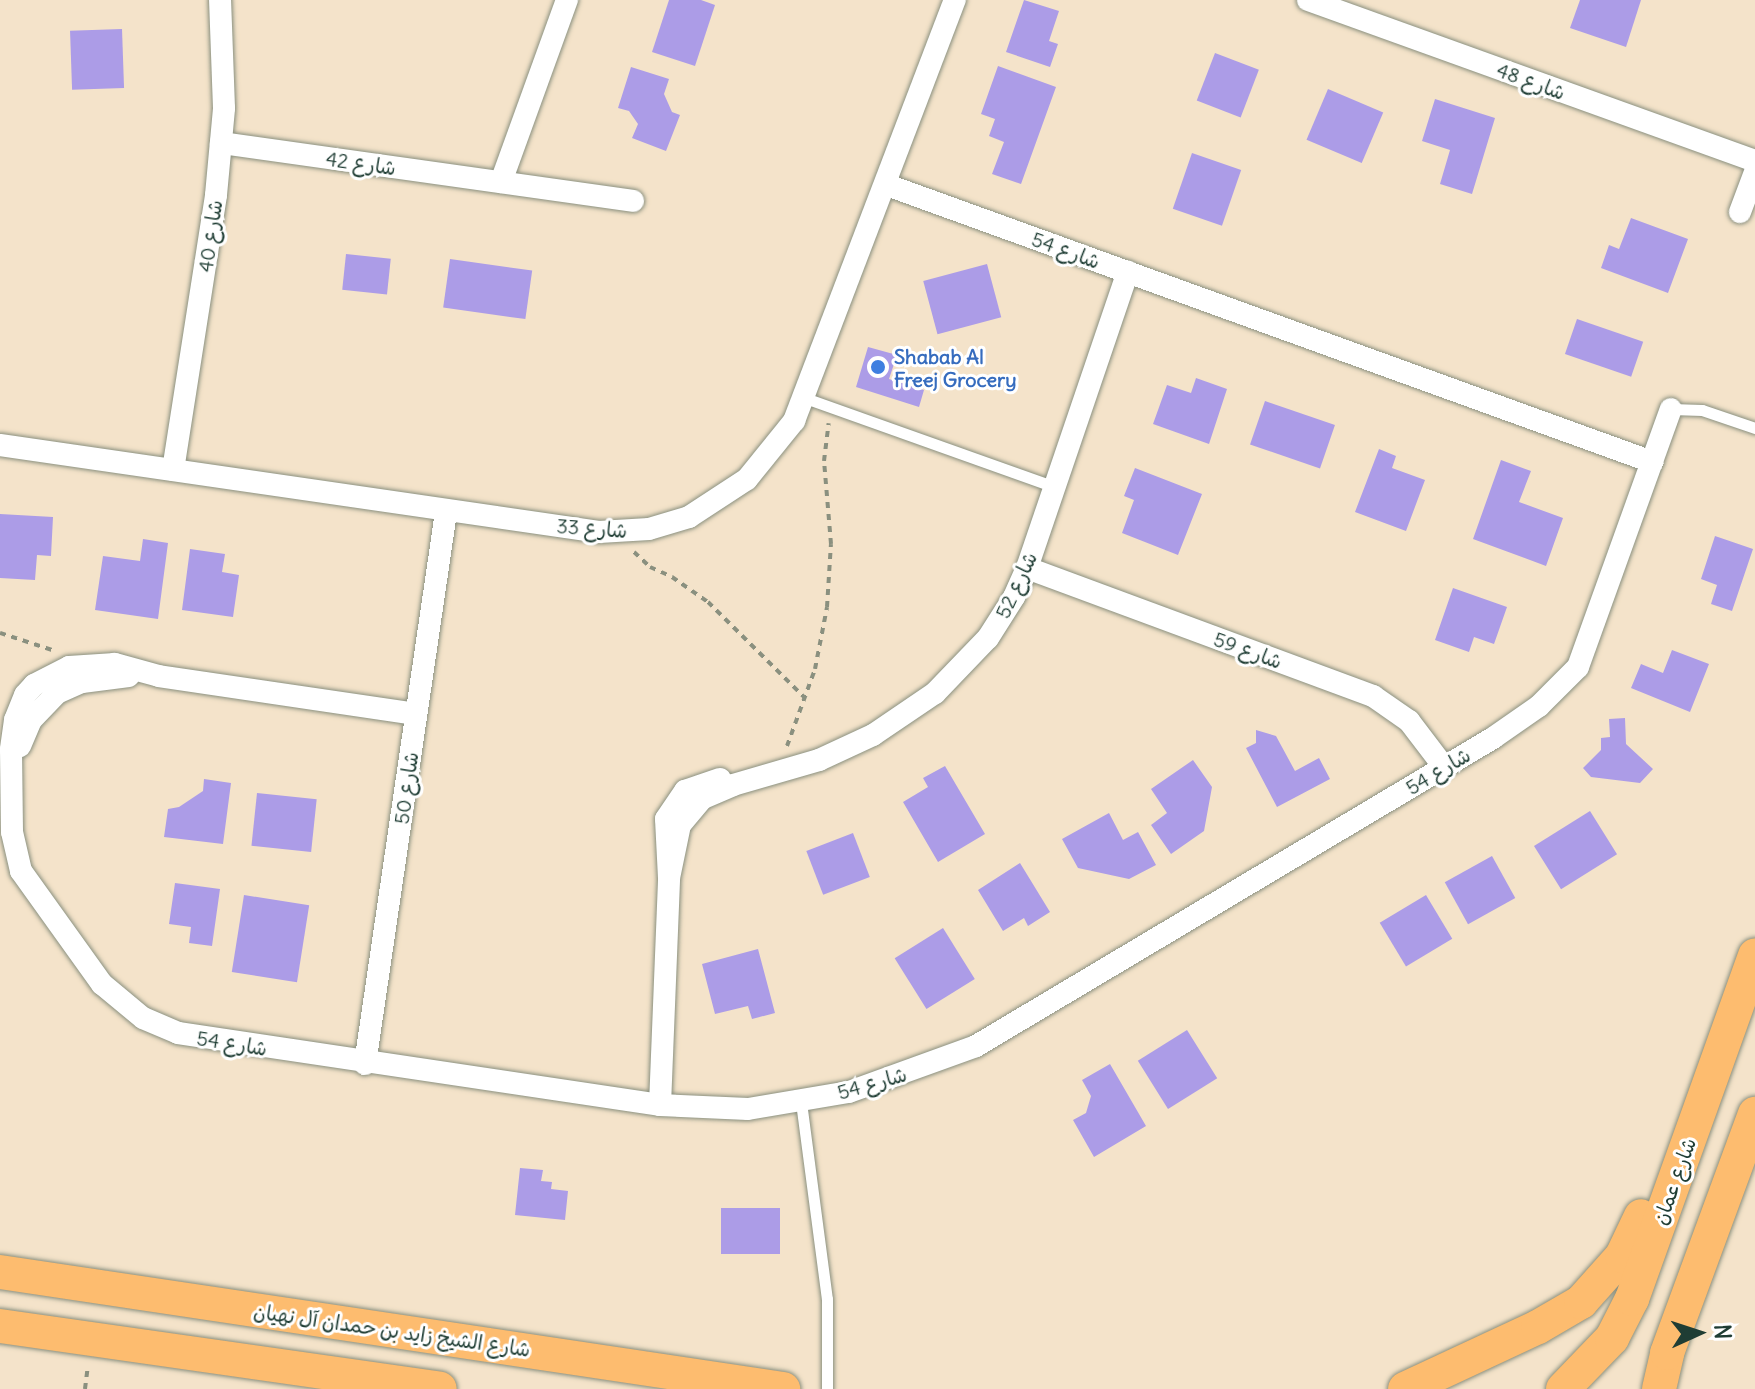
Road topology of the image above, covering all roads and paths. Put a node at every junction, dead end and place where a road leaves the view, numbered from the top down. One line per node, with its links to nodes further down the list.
1 (220, 0): 5 (street, شارع 40)
2 (567, 0): 8 (street)
3 (955, 0): 9 (street, شارع 33)
4 (1308, 0): 6 (street, شارع 48)
5 (221, 143): 8 (street, شارع 42); 19 (street, شارع 40)
6 (1755, 161)
7 (1755, 172): 11 (street)
8 (501, 182): 10 (street, شارع 42)
9 (887, 185): 12 (street, شارع 54); 13 (street, شارع 33)
10 (633, 201)
11 (1740, 212)
12 (1128, 272): 18 (street, شارع 54); 20 (street, شارع 52)
13 (805, 398): 14 (lane); 22 (street, شارع 33)
14 (834, 409): 20 (lane); 27 (path)
15 (1671, 409): 16 (lane); 18 (street, شارع 54)
16 (1755, 428)
17 (0, 445): 19 (street, شارع 33)
18 (1652, 462): 31 (street, شارع 54)
19 (173, 470): 21 (street, شارع 33)
20 (1055, 487): 23 (street, شارع 52)
21 (446, 512): 22 (street, شارع 33); 28 (street, شارع 50)
22 (624, 532): 27 (path)
23 (1027, 568): 31 (street, شارع 59); 35 (street, شارع 52)
24 (0, 633): 25 (path)
25 (85, 663): 26 (street, شارع 54); 30 (street, شارع 54)
26 (159, 676): 28 (street, شارع 54); 30 (street, شارع 54)
27 (806, 699): 29 (path)
28 (416, 714): 33 (street, شارع 50)
29 (795, 726)
30 (12, 765): 33 (street, شارع 54)
31 (1444, 767): 34 (street, شارع 54)
32 (1755, 955): 37 (main road, شارع عمان)
33 (365, 1064): 35 (street, شارع 54)
34 (801, 1102): 35 (street, شارع 54); 42 (lane)
35 (660, 1105)
36 (1755, 1114): 45 (main road)
37 (1696, 1119): 43 (main road); 44 (main road, شارع عمان)
38 (0, 1272): 41 (main road, شارع الشيخ زايد بن حمدان آل نهيان)
39 (0, 1326): 40 (main road)
40 (440, 1389)
41 (783, 1389)
42 (827, 1389)
43 (1405, 1389)
44 (1563, 1389)
45 (1659, 1389)

